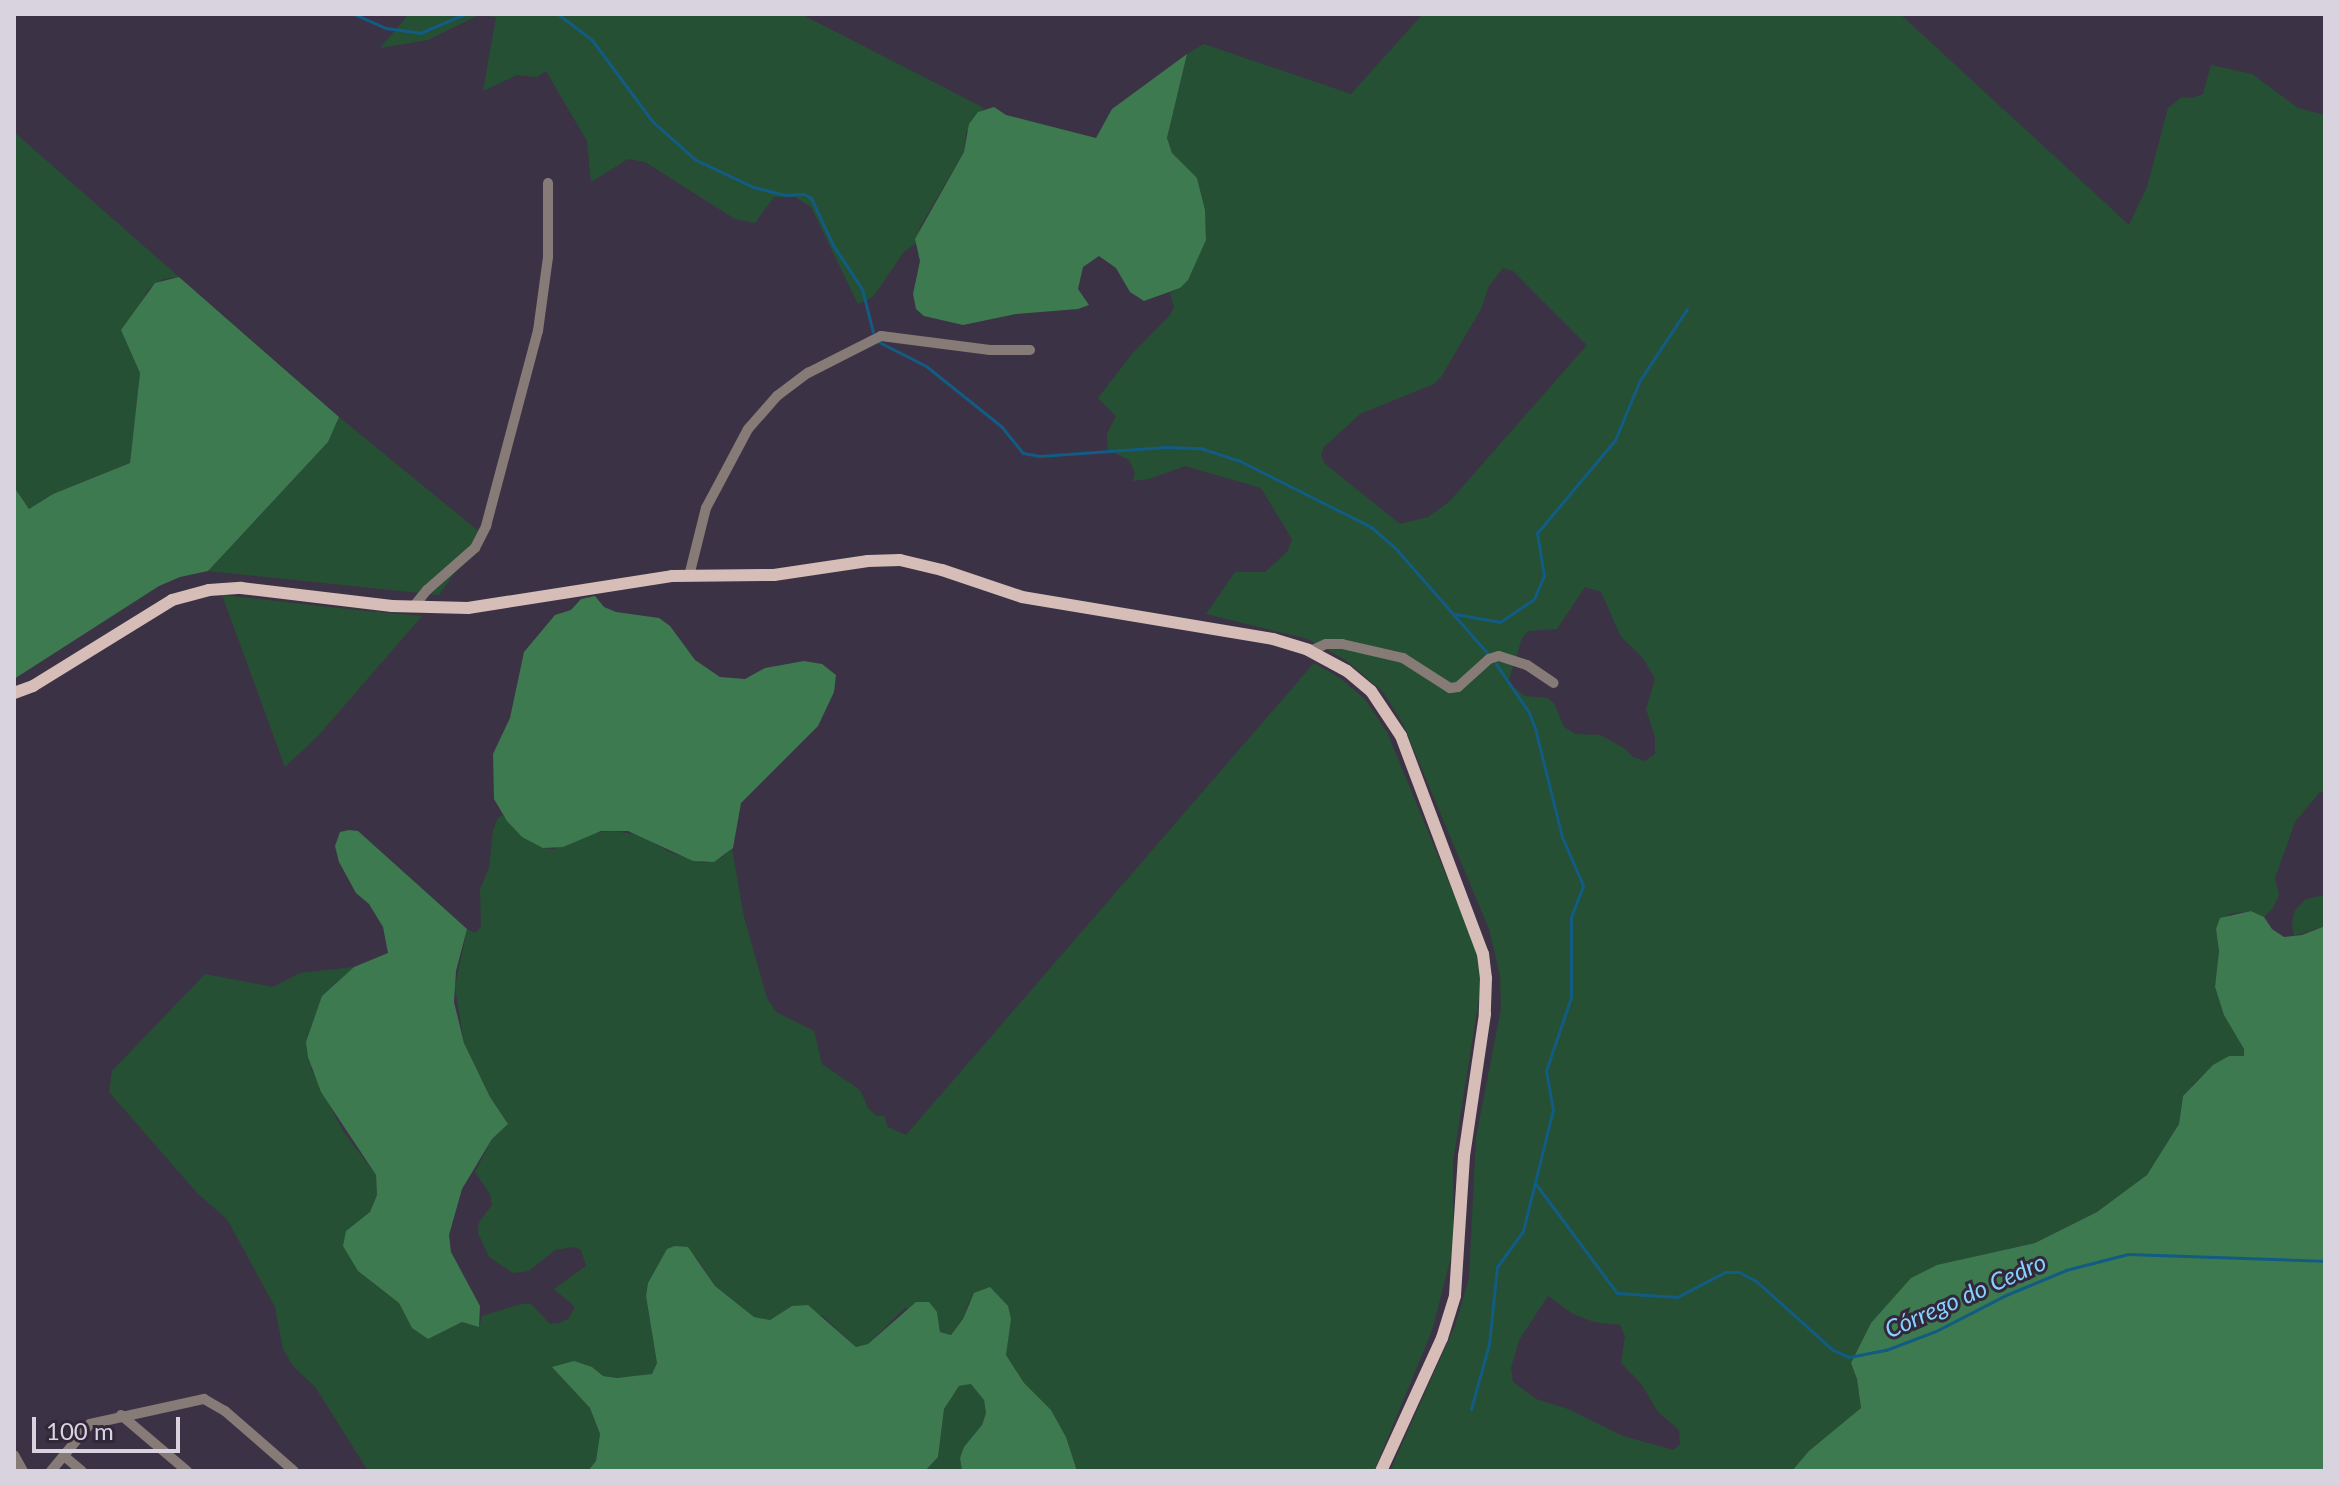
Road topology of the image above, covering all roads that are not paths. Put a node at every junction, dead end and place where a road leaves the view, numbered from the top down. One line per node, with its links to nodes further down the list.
1 (548, 183): 4 (street)
2 (1030, 350): 3 (street)
3 (689, 576): 4 (main road); 5 (main road)
4 (414, 606): 7 (main road)
5 (1310, 651): 6 (street); 16 (main road)
6 (1554, 683)
7 (14, 693)
8 (121, 1415): 10 (street); 14 (street); 15 (street)
9 (14, 1455): 11 (street)
10 (64, 1456): 12 (street); 13 (street)
11 (23, 1471)
12 (51, 1471)
13 (82, 1471)
14 (187, 1471)
15 (294, 1471)
16 (1381, 1471)

